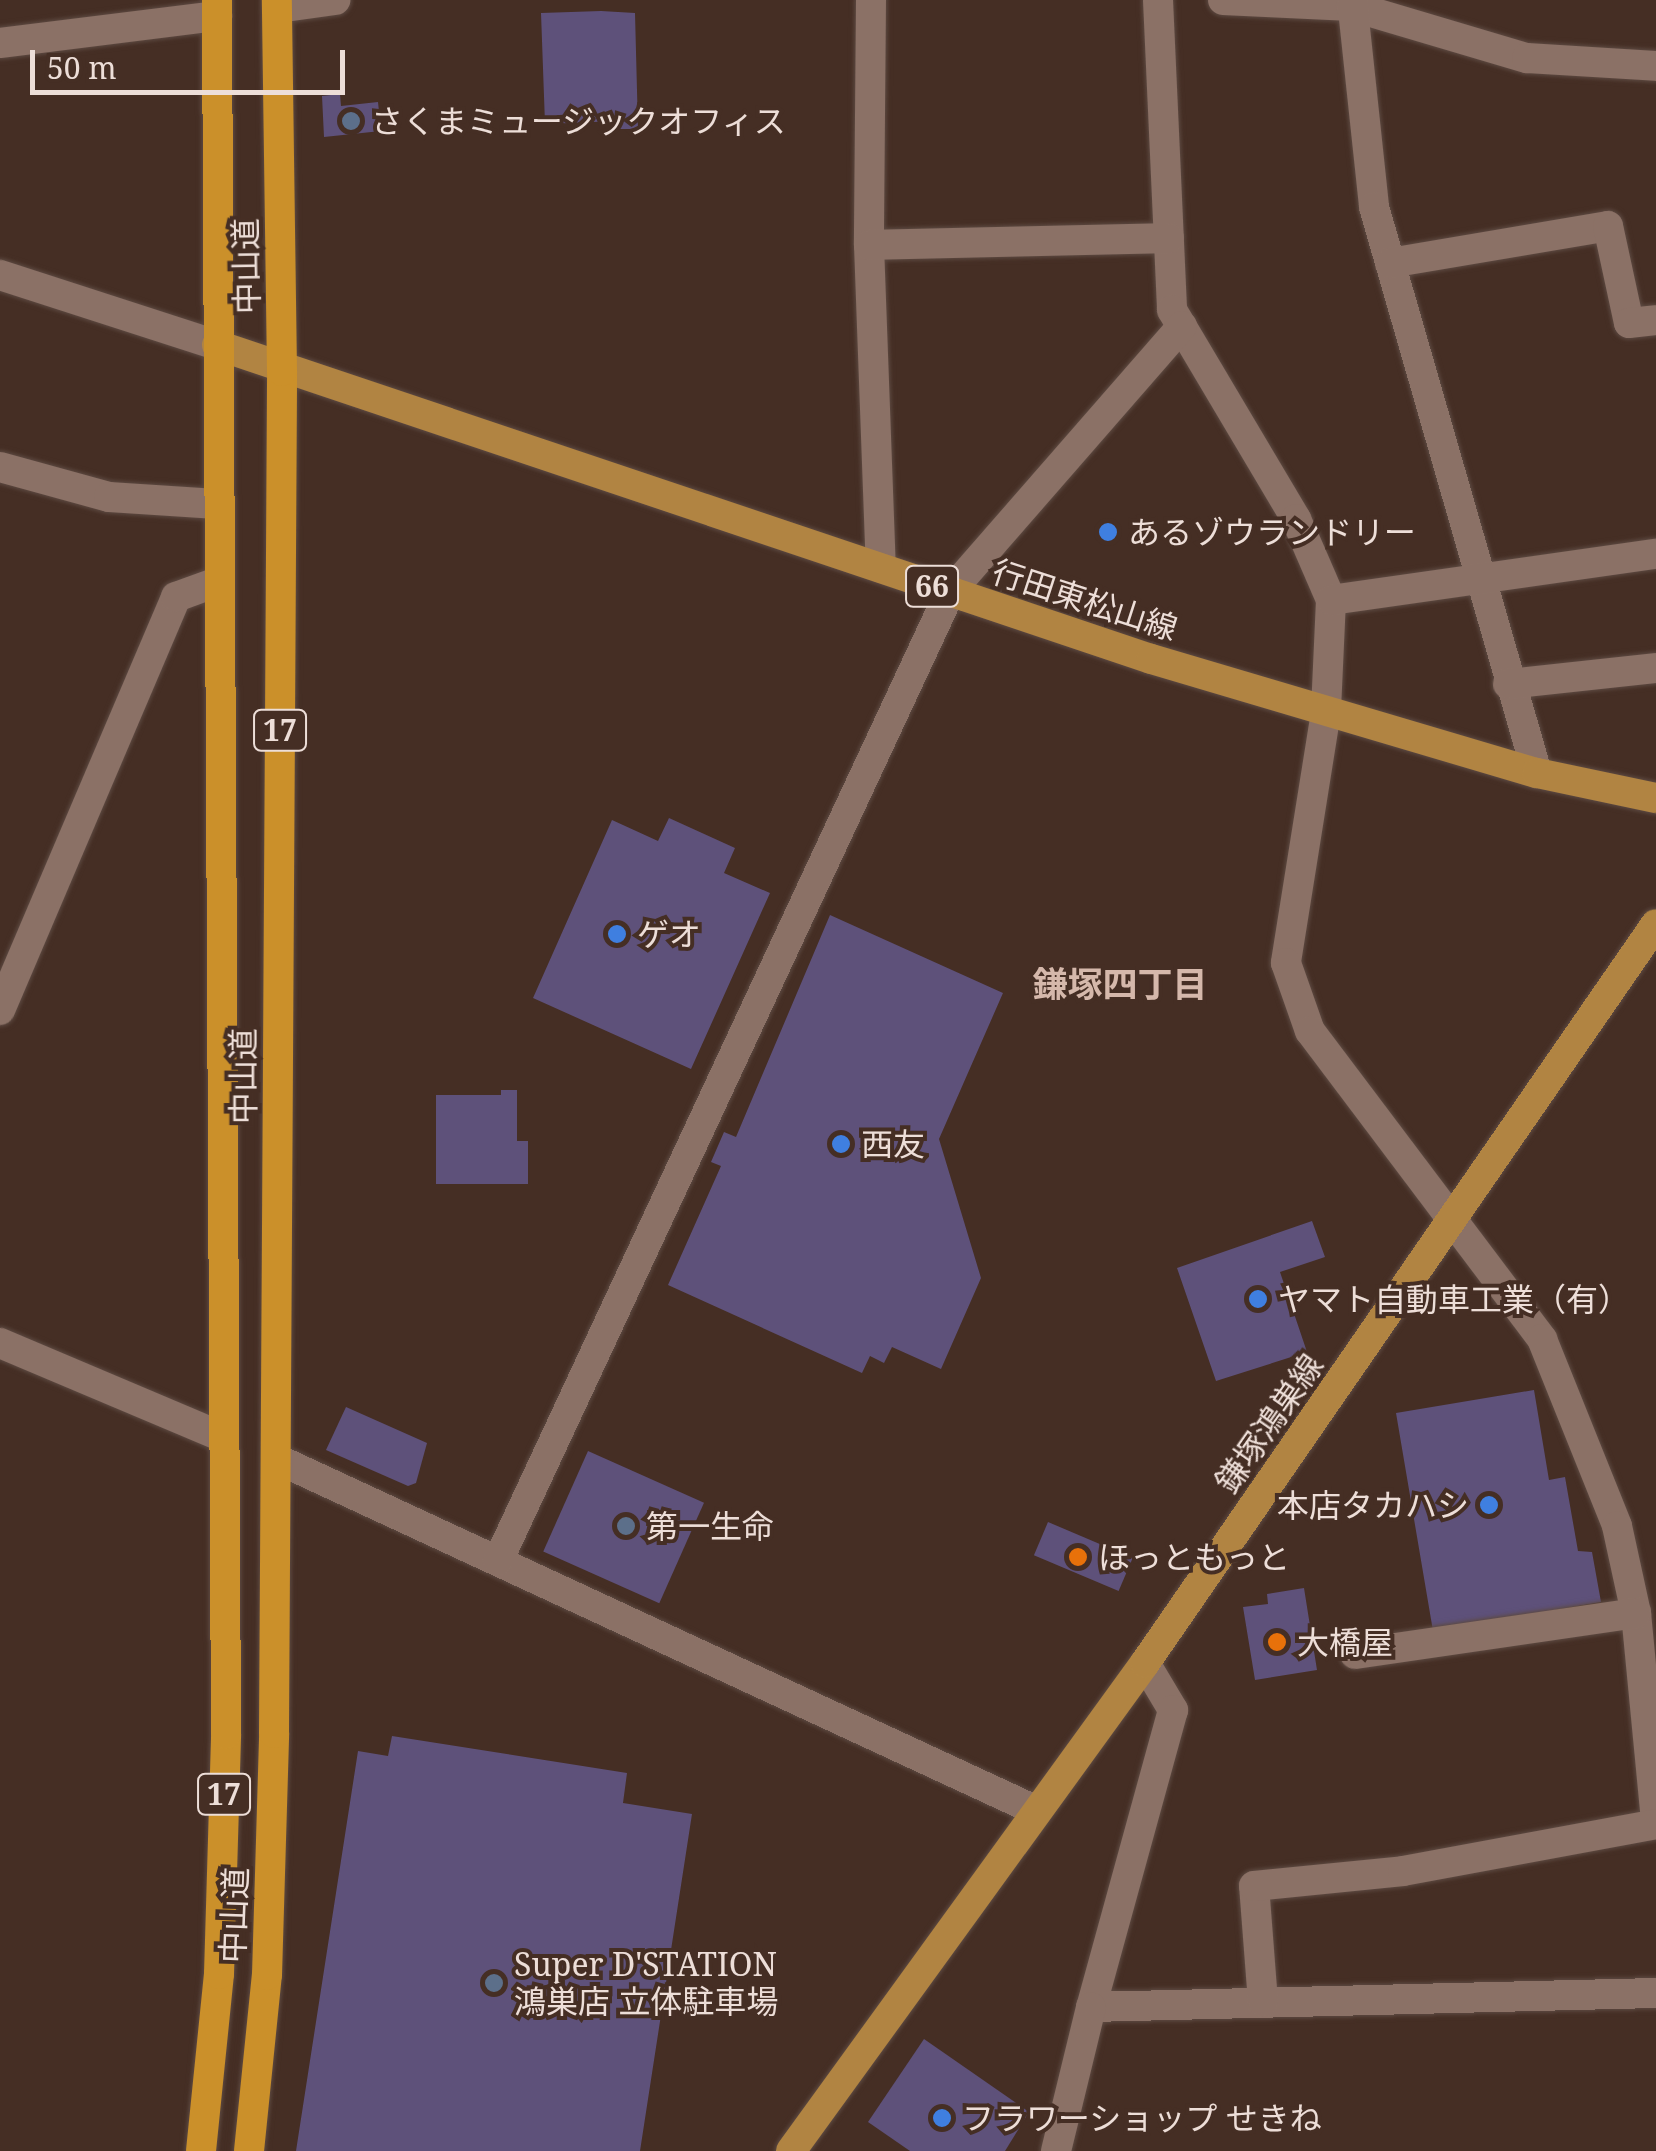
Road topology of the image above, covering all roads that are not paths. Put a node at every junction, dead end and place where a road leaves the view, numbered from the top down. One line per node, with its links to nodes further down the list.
1 (335, 0): 6 (street)
2 (871, 0): 11 (street)
3 (1158, 0): 10 (street)
4 (1223, 0): 5 (street)
5 (1352, 3): 9 (street); 12 (street)
6 (278, 4): 17 (highway, 中山道 / 17)
7 (217, 8): 8 (street); 16 (highway, 中山道 / 17)
8 (0, 43)
9 (1656, 66)
10 (1169, 238): 11 (street); 15 (street)
11 (869, 245): 21 (street)
12 (1390, 263): 14 (street); 22 (street)
13 (0, 276): 16 (street)
14 (1656, 320)
15 (1182, 326): 24 (street); 25 (street)
16 (217, 345): 17 (main road, 行田東松山線 / 66); 19 (highway, 中山道 / 17)
17 (282, 371): 21 (main road, 行田東松山線 / 66); 36 (highway, 中山道 / 17)
18 (0, 467): 19 (street)
19 (217, 504): 23 (highway, 中山道 / 17)
20 (1656, 554): 22 (street)
21 (881, 568): 24 (main road, 行田東松山線 / 66)
22 (1483, 578): 25 (street); 27 (street)
23 (217, 582): 32 (street); 35 (highway, 中山道 / 17)
24 (950, 592): 28 (main road, 行田東松山線 / 66); 37 (street)
25 (1331, 600): 28 (street)
26 (1656, 668): 27 (street)
27 (1508, 684): 29 (street)
28 (1326, 712): 29 (main road, 行田東松山線 / 66); 33 (street)
29 (1537, 773): 30 (main road, 行田東松山線 / 66)
30 (1656, 798)
31 (1656, 924): 33 (main road, 鎌塚鴻巣線)
32 (0, 1010)
33 (1455, 1215): 38 (street); 40 (main road, 鎌塚鴻巣線)
34 (0, 1343): 35 (street)
35 (224, 1437): 46 (highway, 中山道 / 17)
36 (276, 1459): 37 (street); 47 (highway, 中山道 / 17)
37 (498, 1561): 41 (street)
38 (1636, 1613): 39 (street); 42 (street)
39 (1355, 1654)
40 (1146, 1663): 41 (main road, 鎌塚鴻巣線); 45 (street)
41 (1035, 1810): 48 (main road, 鎌塚鴻巣線)
42 (1656, 1822): 44 (street)
43 (1656, 1994): 44 (street)
44 (1263, 2002): 45 (street)
45 (1090, 2007): 49 (street)
46 (200, 2151)
47 (249, 2151)
48 (791, 2151)
49 (1056, 2151)

